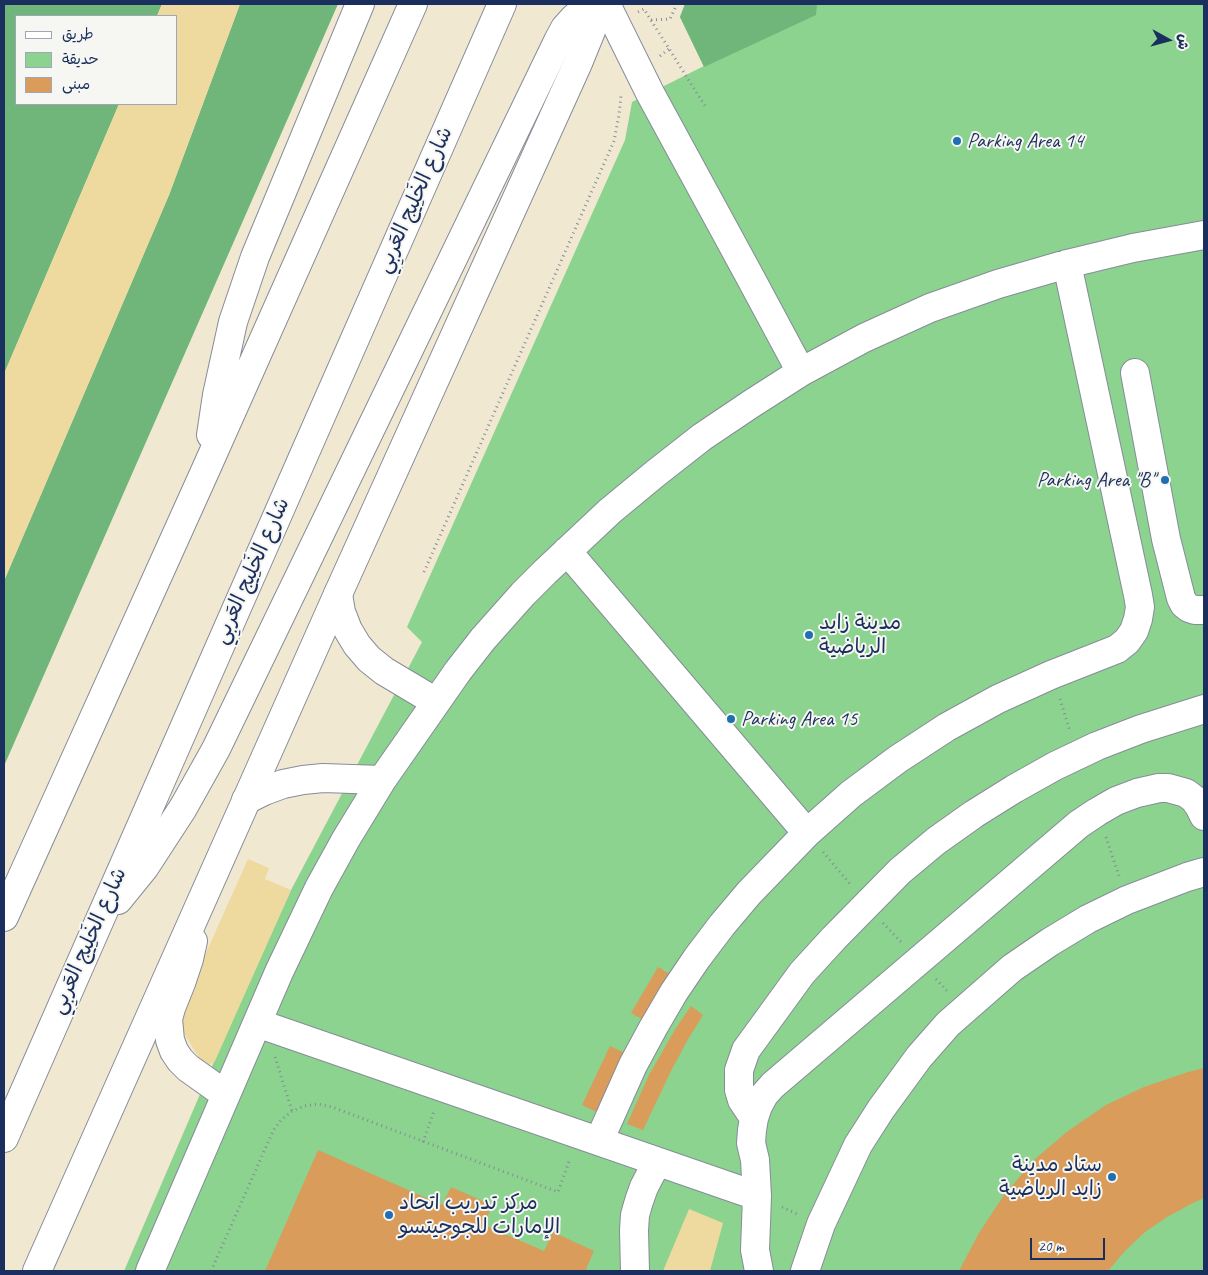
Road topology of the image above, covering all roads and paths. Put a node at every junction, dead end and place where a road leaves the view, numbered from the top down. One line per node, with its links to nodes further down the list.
1 (360, 4): 15 (main road)
2 (413, 4): 15 (main road)
3 (502, 4): 29 (main road, شارع الخَلِيج العَربِي)
4 (591, 4): 29 (main road)
5 (677, 4): 7 (path)
6 (606, 9): 7 (path); 9 (main road); 18 (main road)
7 (651, 20): 8 (path)
8 (669, 49): 9 (path); 10 (path)
9 (640, 72): 13 (main road); 17 (path)
10 (705, 106)
11 (1204, 235): 12 (main road)
12 (1067, 264): 13 (main road); 25 (main road)
13 (801, 372): 16 (main road)
14 (1135, 373): 19 (main road)
15 (206, 469): 28 (main road)
16 (567, 551): 20 (main road); 25 (main road)
17 (424, 572)
18 (338, 594): 20 (main road); 23 (main road)
19 (1202, 610)
20 (436, 702): 22 (main road)
21 (1204, 709): 34 (main road)
22 (382, 780): 23 (main road); 30 (main road)
23 (246, 800): 27 (main road)
24 (1204, 816): 34 (main road)
25 (807, 833): 36 (main road)
26 (1204, 872): 40 (main road)
27 (197, 909): 32 (main road); 41 (main road)
28 (4, 917)
29 (96, 926): 35 (main road, شارع الخَلِيج العَربِي)
30 (267, 1026): 31 (main road); 32 (main road); 33 (path)
31 (444, 1088): 36 (main road); 37 (path)
32 (226, 1095): 42 (main road)
33 (292, 1111): 37 (path); 43 (path)
34 (754, 1118): 39 (main road)
35 (4, 1138)
36 (589, 1138): 37 (path); 38 (main road)
37 (423, 1142)
38 (657, 1162): 39 (main road); 44 (main road)
39 (757, 1196): 40 (path); 45 (main road)
40 (821, 1224): 46 (main road)
41 (36, 1271)
42 (150, 1271)
43 (211, 1271)
44 (635, 1271)
45 (759, 1271)
46 (805, 1271)

